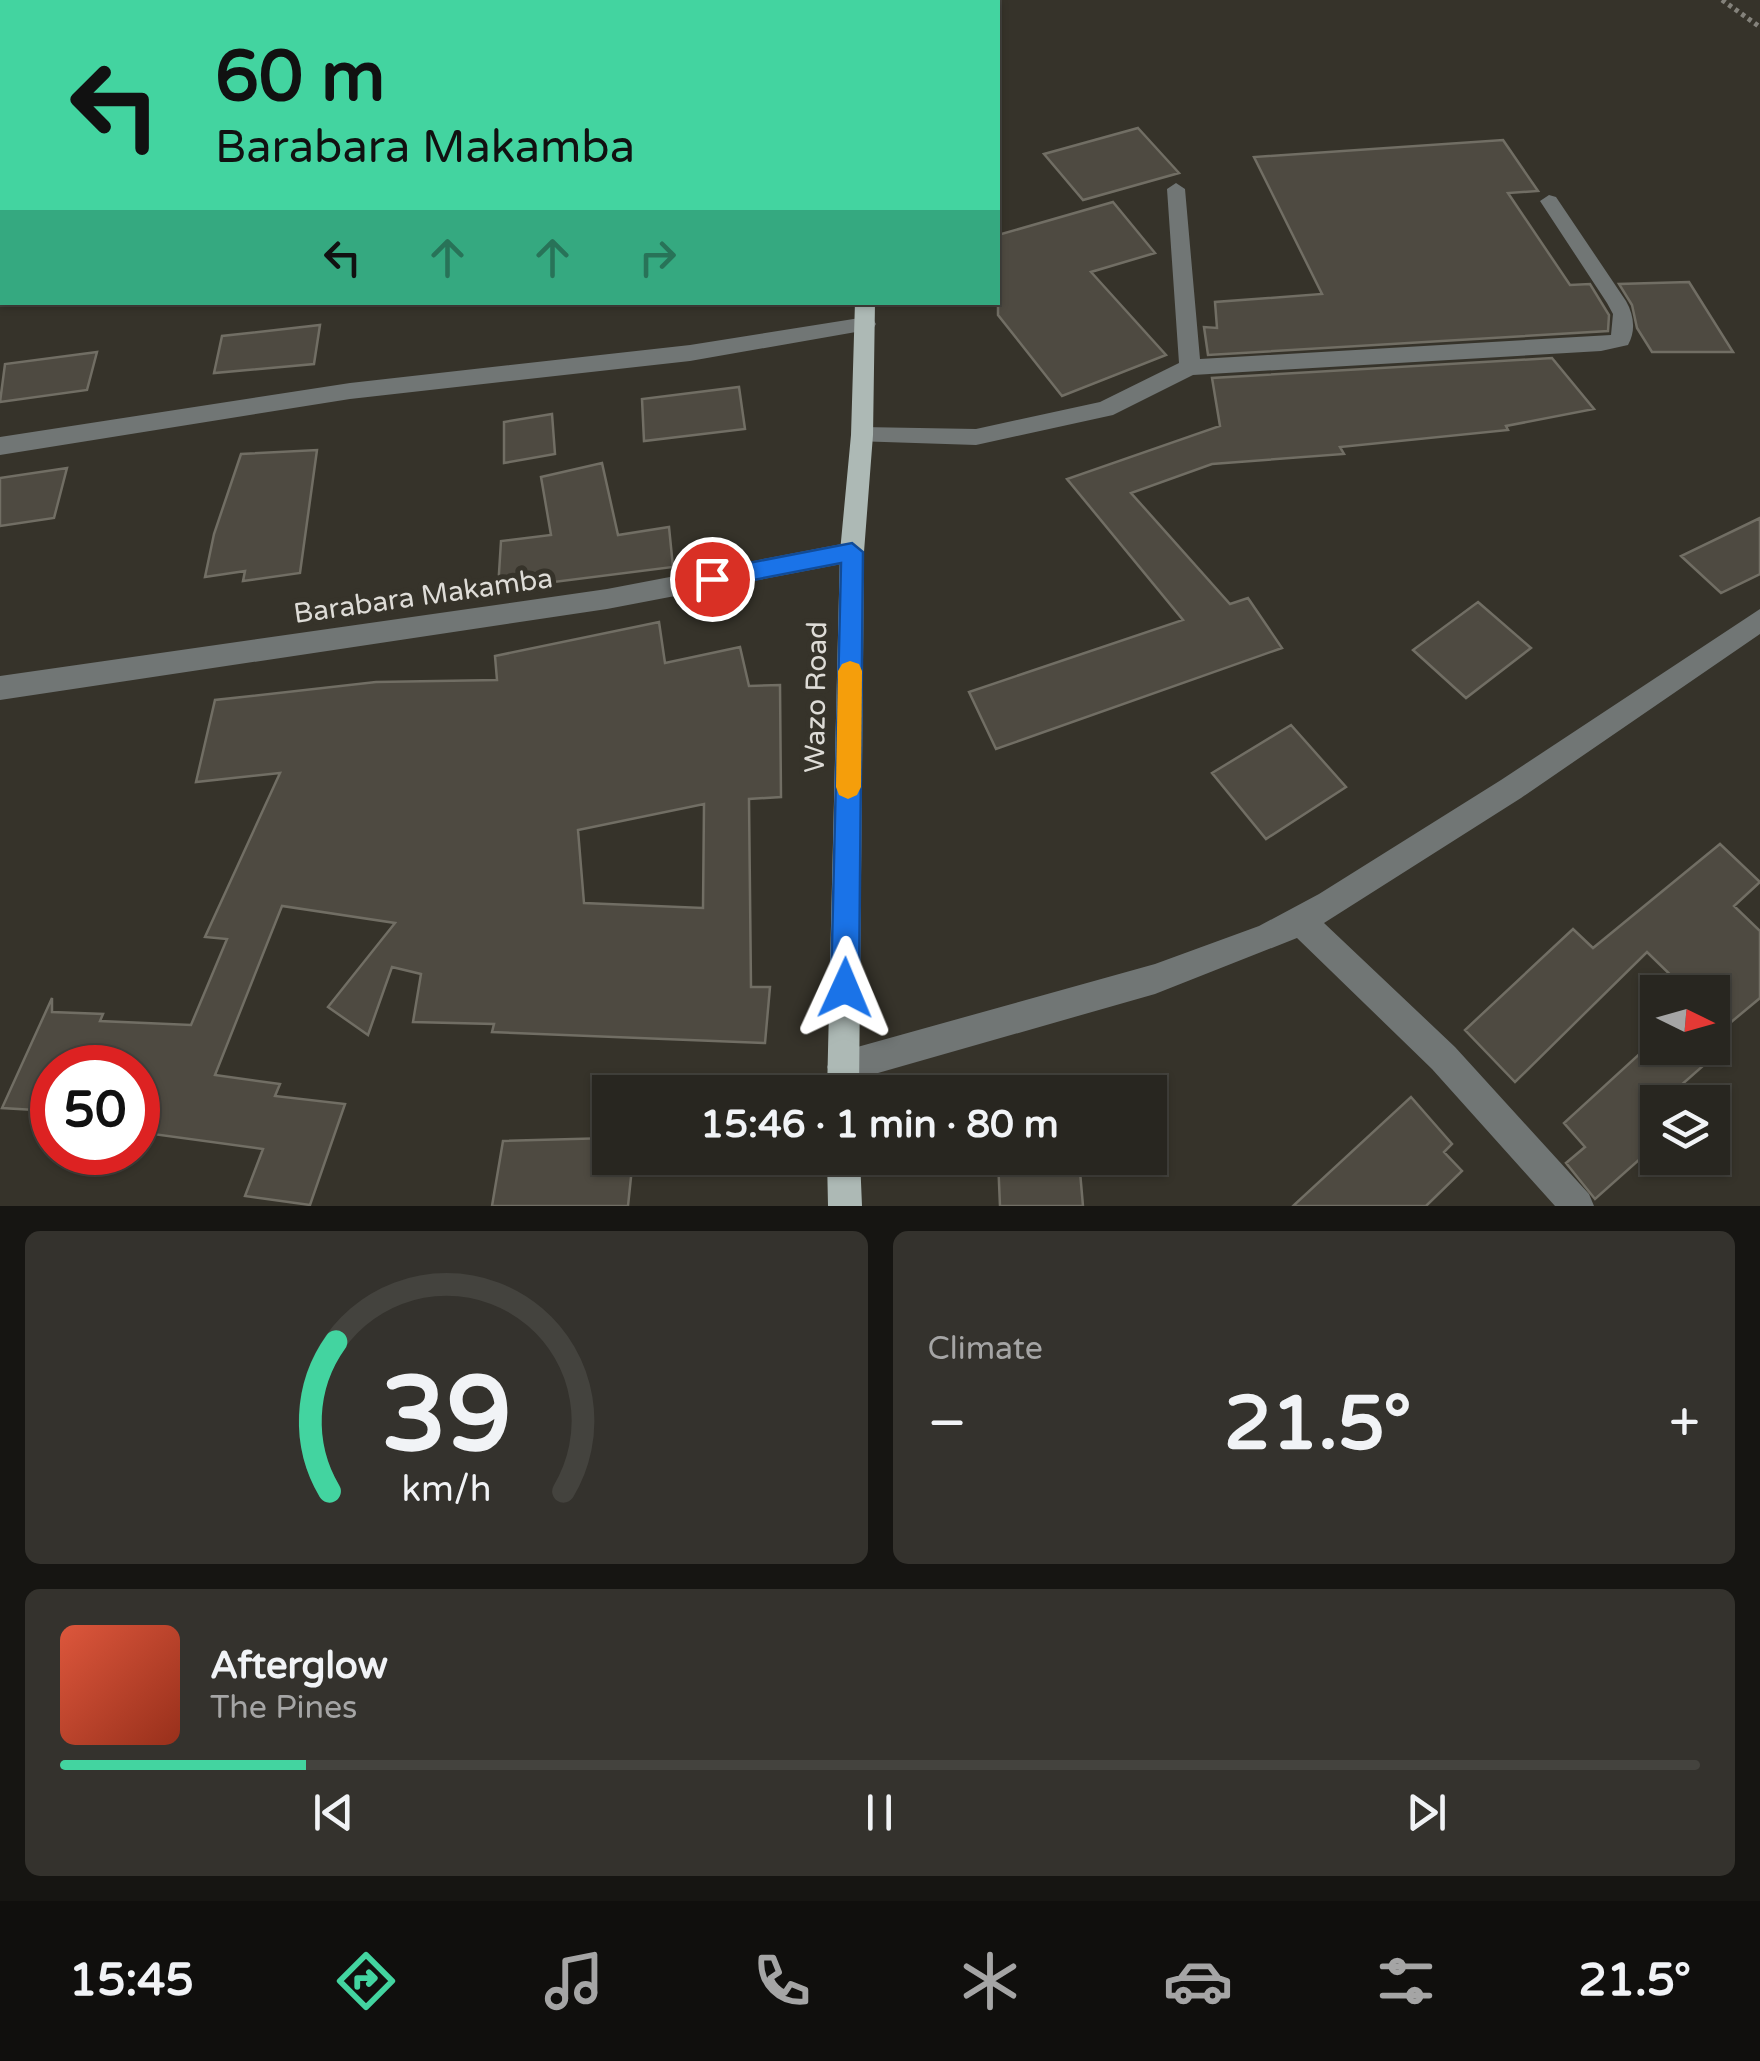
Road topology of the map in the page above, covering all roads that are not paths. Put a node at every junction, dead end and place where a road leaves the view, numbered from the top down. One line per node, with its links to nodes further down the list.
1 (1176, 189): 4 (street)
2 (1549, 201): 4 (street)
3 (866, 313): 5 (main road, Wazo Road); 6 (street)
4 (1190, 367): 5 (street)
5 (862, 435): 7 (main road, Wazo Road)
6 (0, 446)
7 (852, 552): 9 (street, Barabara Makamba); 11 (main road, Wazo Road)
8 (1760, 620): 10 (street)
9 (0, 688)
10 (1299, 920): 12 (street); 15 (street)
11 (843, 1075)
12 (858, 1075)
13 (844, 1175): 14 (main road)
14 (845, 1206)
15 (1577, 1206)

